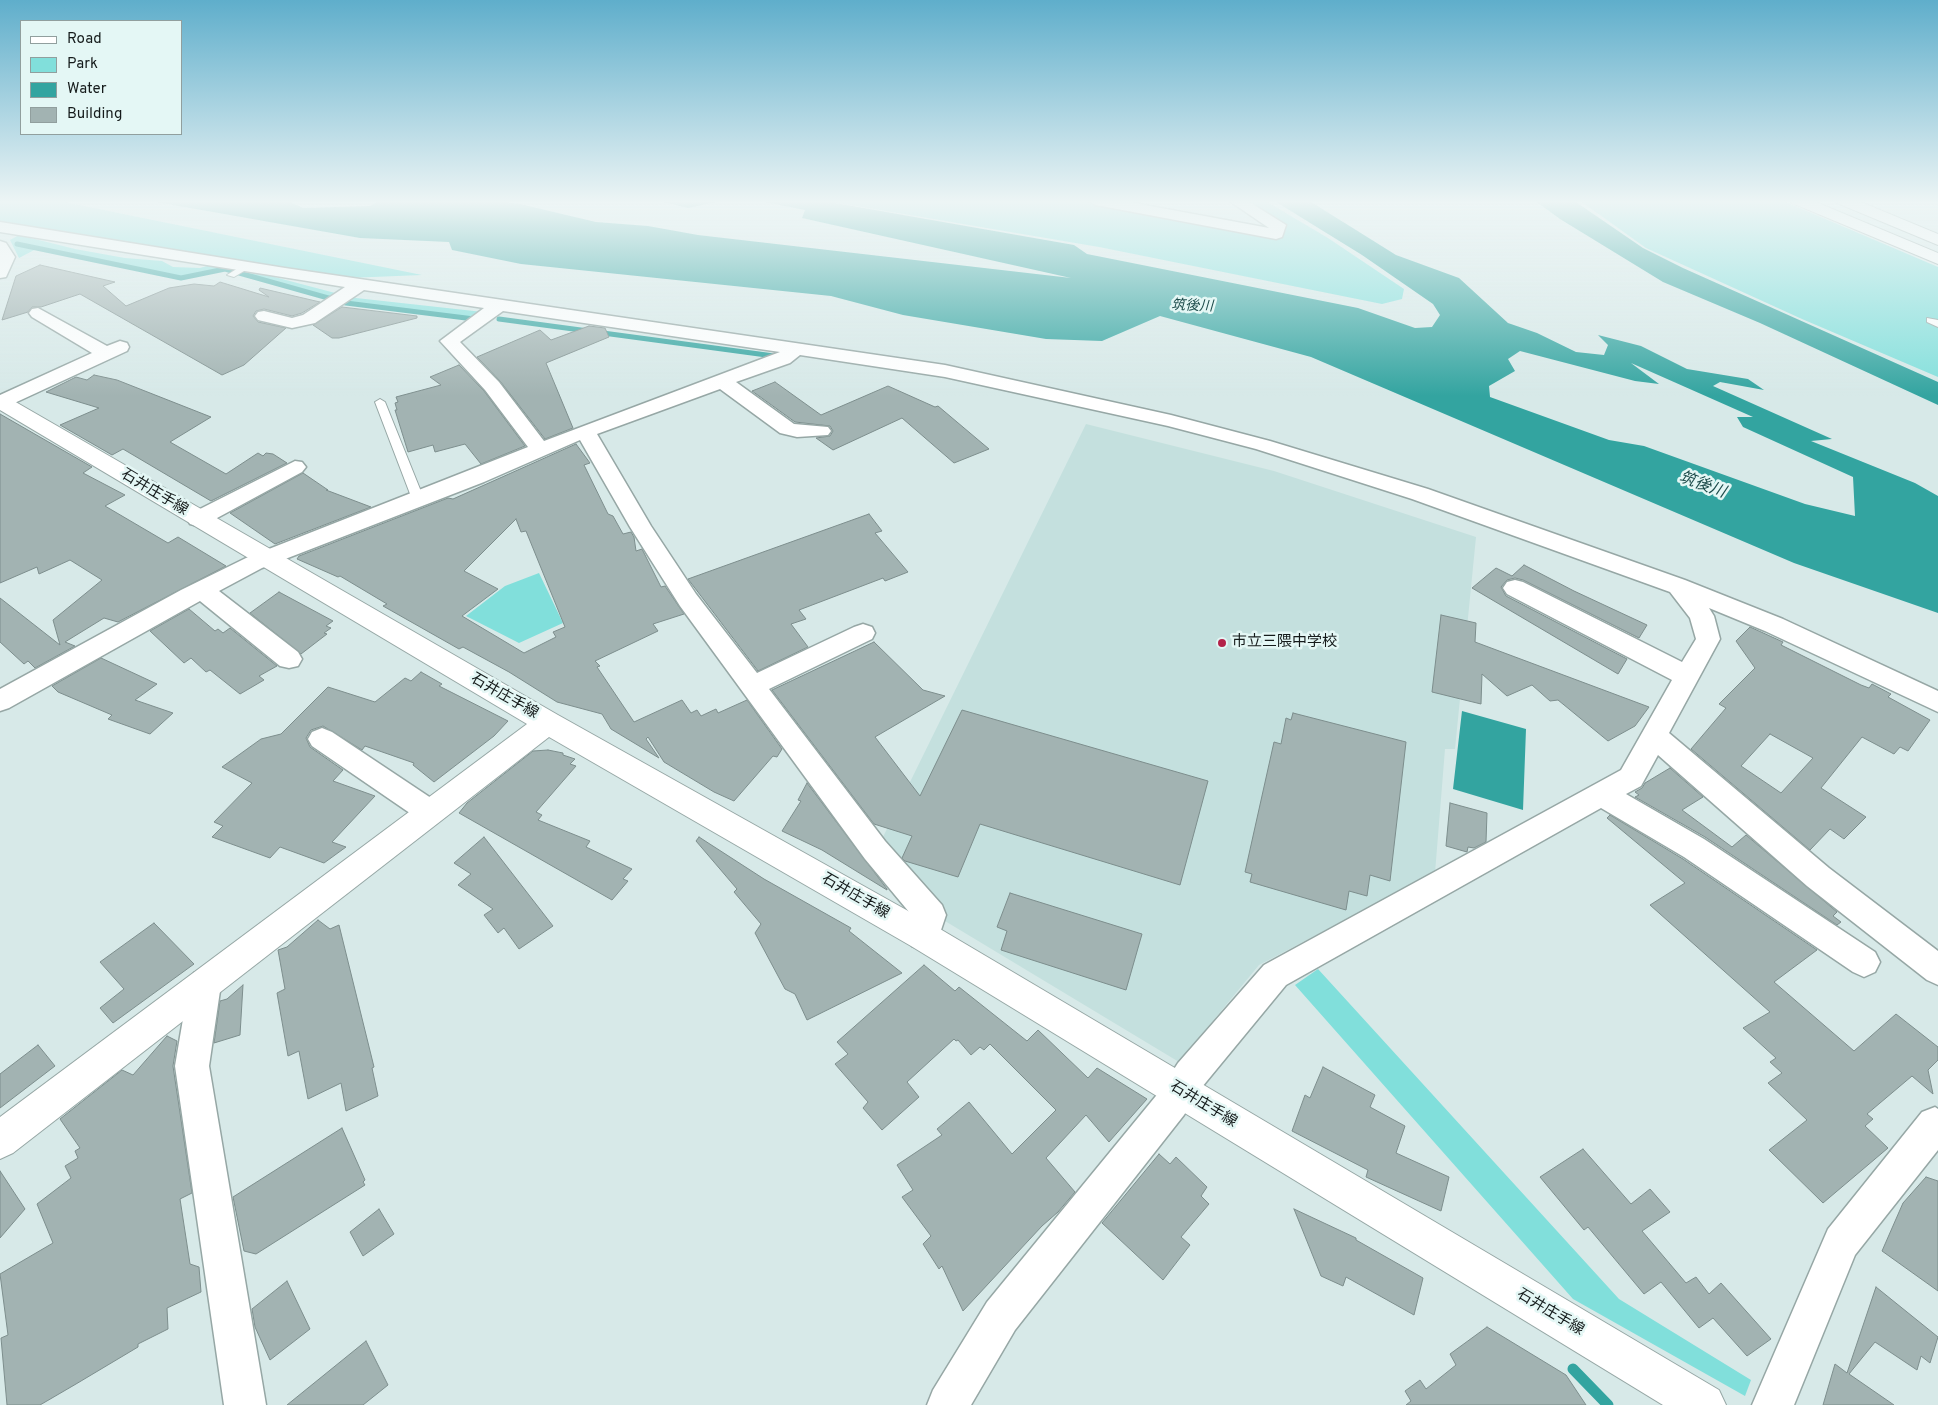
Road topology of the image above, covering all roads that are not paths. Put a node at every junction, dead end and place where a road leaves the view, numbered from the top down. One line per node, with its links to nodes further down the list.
1 (229, 266): 2 (street)
2 (244, 268): 3 (lane); 4 (street)
3 (231, 276)
4 (360, 285): 5 (street); 7 (street)
5 (500, 305): 8 (street); 14 (street)
6 (38, 313): 10 (street)
7 (264, 316)
8 (797, 348): 9 (street); 19 (street)
9 (722, 381): 12 (street); 13 (street)
10 (0, 402): 17 (main road, 石井庄手線)
11 (380, 402): 16 (lane)
12 (585, 431): 14 (street); 25 (street)
13 (821, 431)
14 (541, 450): 16 (street)
15 (295, 467): 17 (street)
16 (418, 499): 18 (street)
17 (198, 519): 18 (main road, 石井庄手線)
18 (266, 559): 21 (street); 28 (main road, 石井庄手線)
19 (1678, 586): 24 (street); 27 (street)
20 (1515, 588): 24 (street)
21 (202, 590): 23 (street); 26 (street)
22 (863, 632): 25 (street)
23 (288, 659)
24 (1687, 676): 29 (street)
25 (752, 686): 33 (street)
26 (6, 694)
27 (1938, 702)
28 (548, 723): 32 (main road); 33 (main road, 石井庄手線)
29 (1654, 736): 31 (street); 35 (street)
30 (322, 740): 32 (street)
31 (1603, 795): 34 (street); 37 (street)
32 (430, 812): 36 (main road)
33 (923, 936): 37 (main road, 石井庄手線)
34 (1864, 962)
35 (1938, 970)
36 (205, 984): 39 (main road); 40 (street)
37 (1180, 1091): 41 (street); 42 (main road, 石井庄手線)
38 (1938, 1128): 43 (street)
39 (0, 1140)
40 (245, 1405)
41 (948, 1405)
42 (1704, 1405)
43 (1773, 1405)

